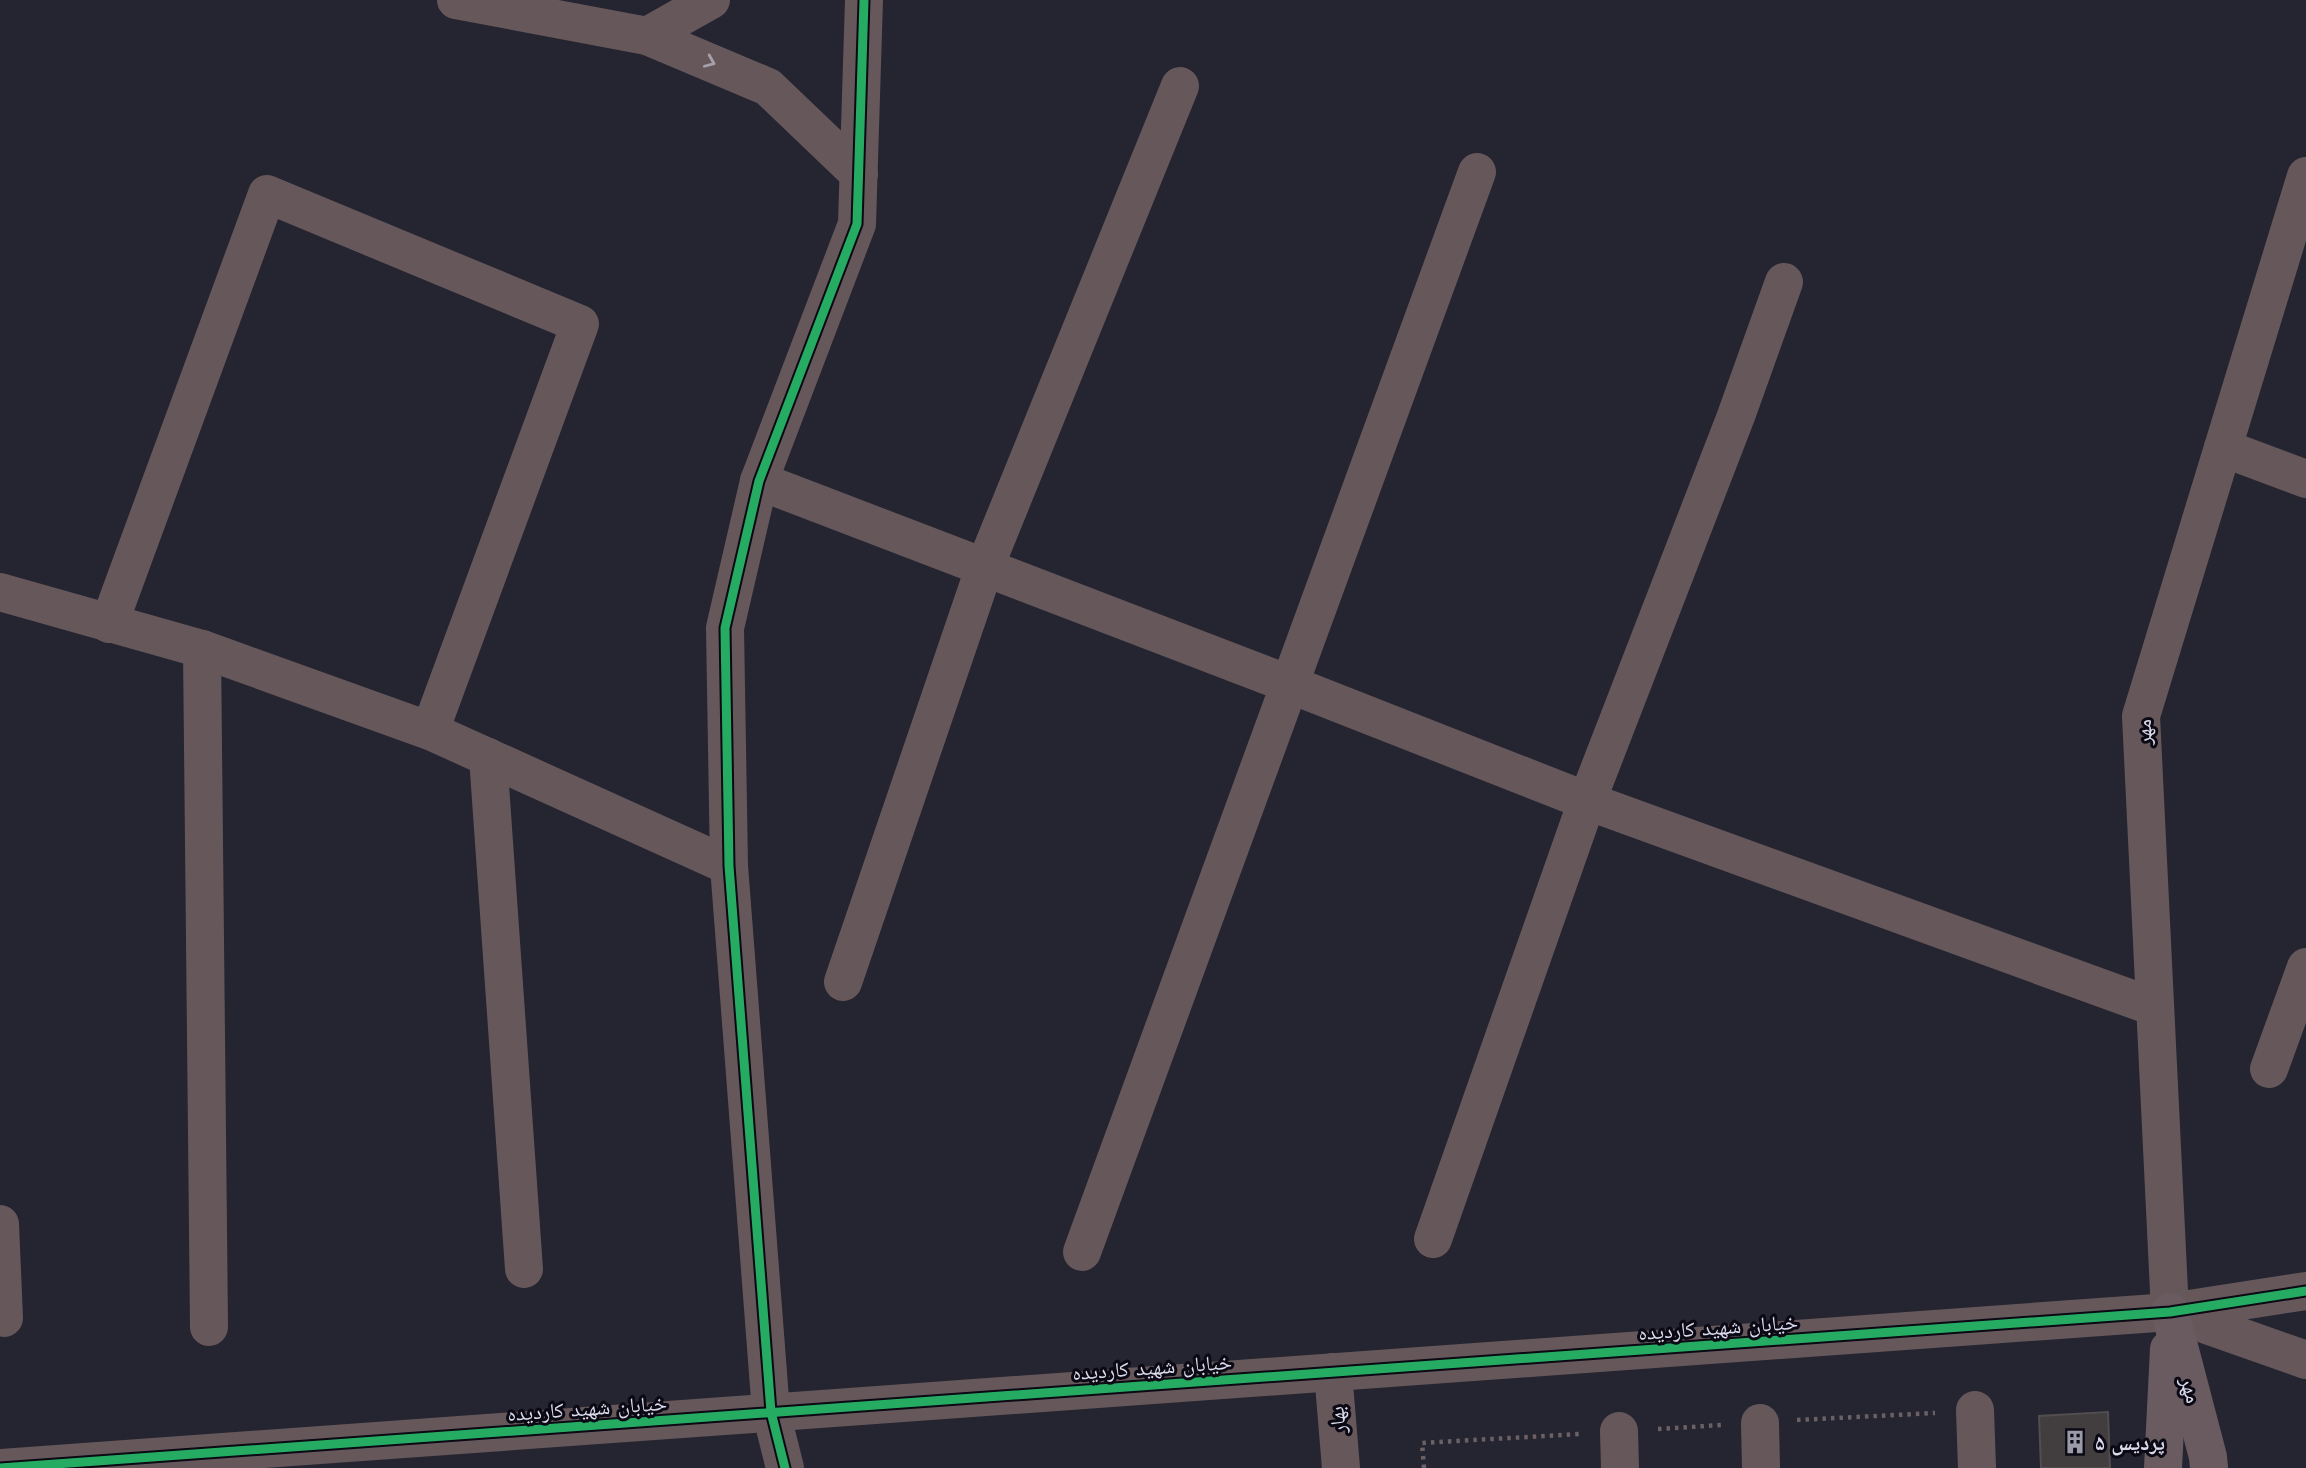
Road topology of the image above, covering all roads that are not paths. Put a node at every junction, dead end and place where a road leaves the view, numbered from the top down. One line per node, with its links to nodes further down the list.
1 (456, 0): 4 (street)
2 (711, 0): 4 (street)
3 (864, 0): 7 (street)
4 (647, 36): 7 (street, one-way to 7)
5 (1180, 86): 13 (street)
6 (1477, 172): 17 (street)
7 (859, 174): 12 (street)
8 (2306, 176): 10 (street, مهر)
9 (1784, 282): 20 (street)
10 (2223, 448): 11 (street); 24 (street, مهر)
11 (2306, 479)
12 (759, 481): 13 (street); 21 (street)
13 (984, 569): 17 (street); 23 (street)
14 (0, 592): 15 (street)
15 (109, 624): 16 (street); 18 (street)
16 (202, 649): 18 (street); 33 (street)
17 (1289, 684): 20 (street); 28 (street)
18 (430, 731): 19 (street)
19 (488, 757): 21 (street); 29 (street)
20 (1587, 801): 24 (street); 27 (street)
21 (729, 866): 37 (street)
22 (2306, 967): 25 (street)
23 (842, 982)
24 (2154, 1007): 31 (street, مهر)
25 (2269, 1069)
26 (0, 1224): 32 (street)
27 (1433, 1239)
28 (1082, 1252)
29 (524, 1269)
30 (2306, 1291): 31 (street, خیابان شهید کاردیده)
31 (2170, 1312): 34 (street); 35 (street, خیابان شهید کاردیده); 46 (street, مهر); 47 (street, مهر)
32 (4, 1318)
33 (209, 1327)
34 (2306, 1360)
35 (1333, 1372): 37 (street, خیابان شهید کاردیده); 43 (street, بهار)
36 (1975, 1410): 45 (street)
37 (771, 1412): 39 (street, خیابان شهید کاردیده); 41 (street); 42 (street)
38 (1760, 1423): 44 (street)
39 (208, 1460): 40 (street, خیابان شهید کاردیده)
40 (0, 1468)
41 (766, 1468)
42 (785, 1468)
43 (1341, 1468)
44 (1761, 1468)
45 (1977, 1468)
46 (2163, 1468)
47 (2208, 1468)

